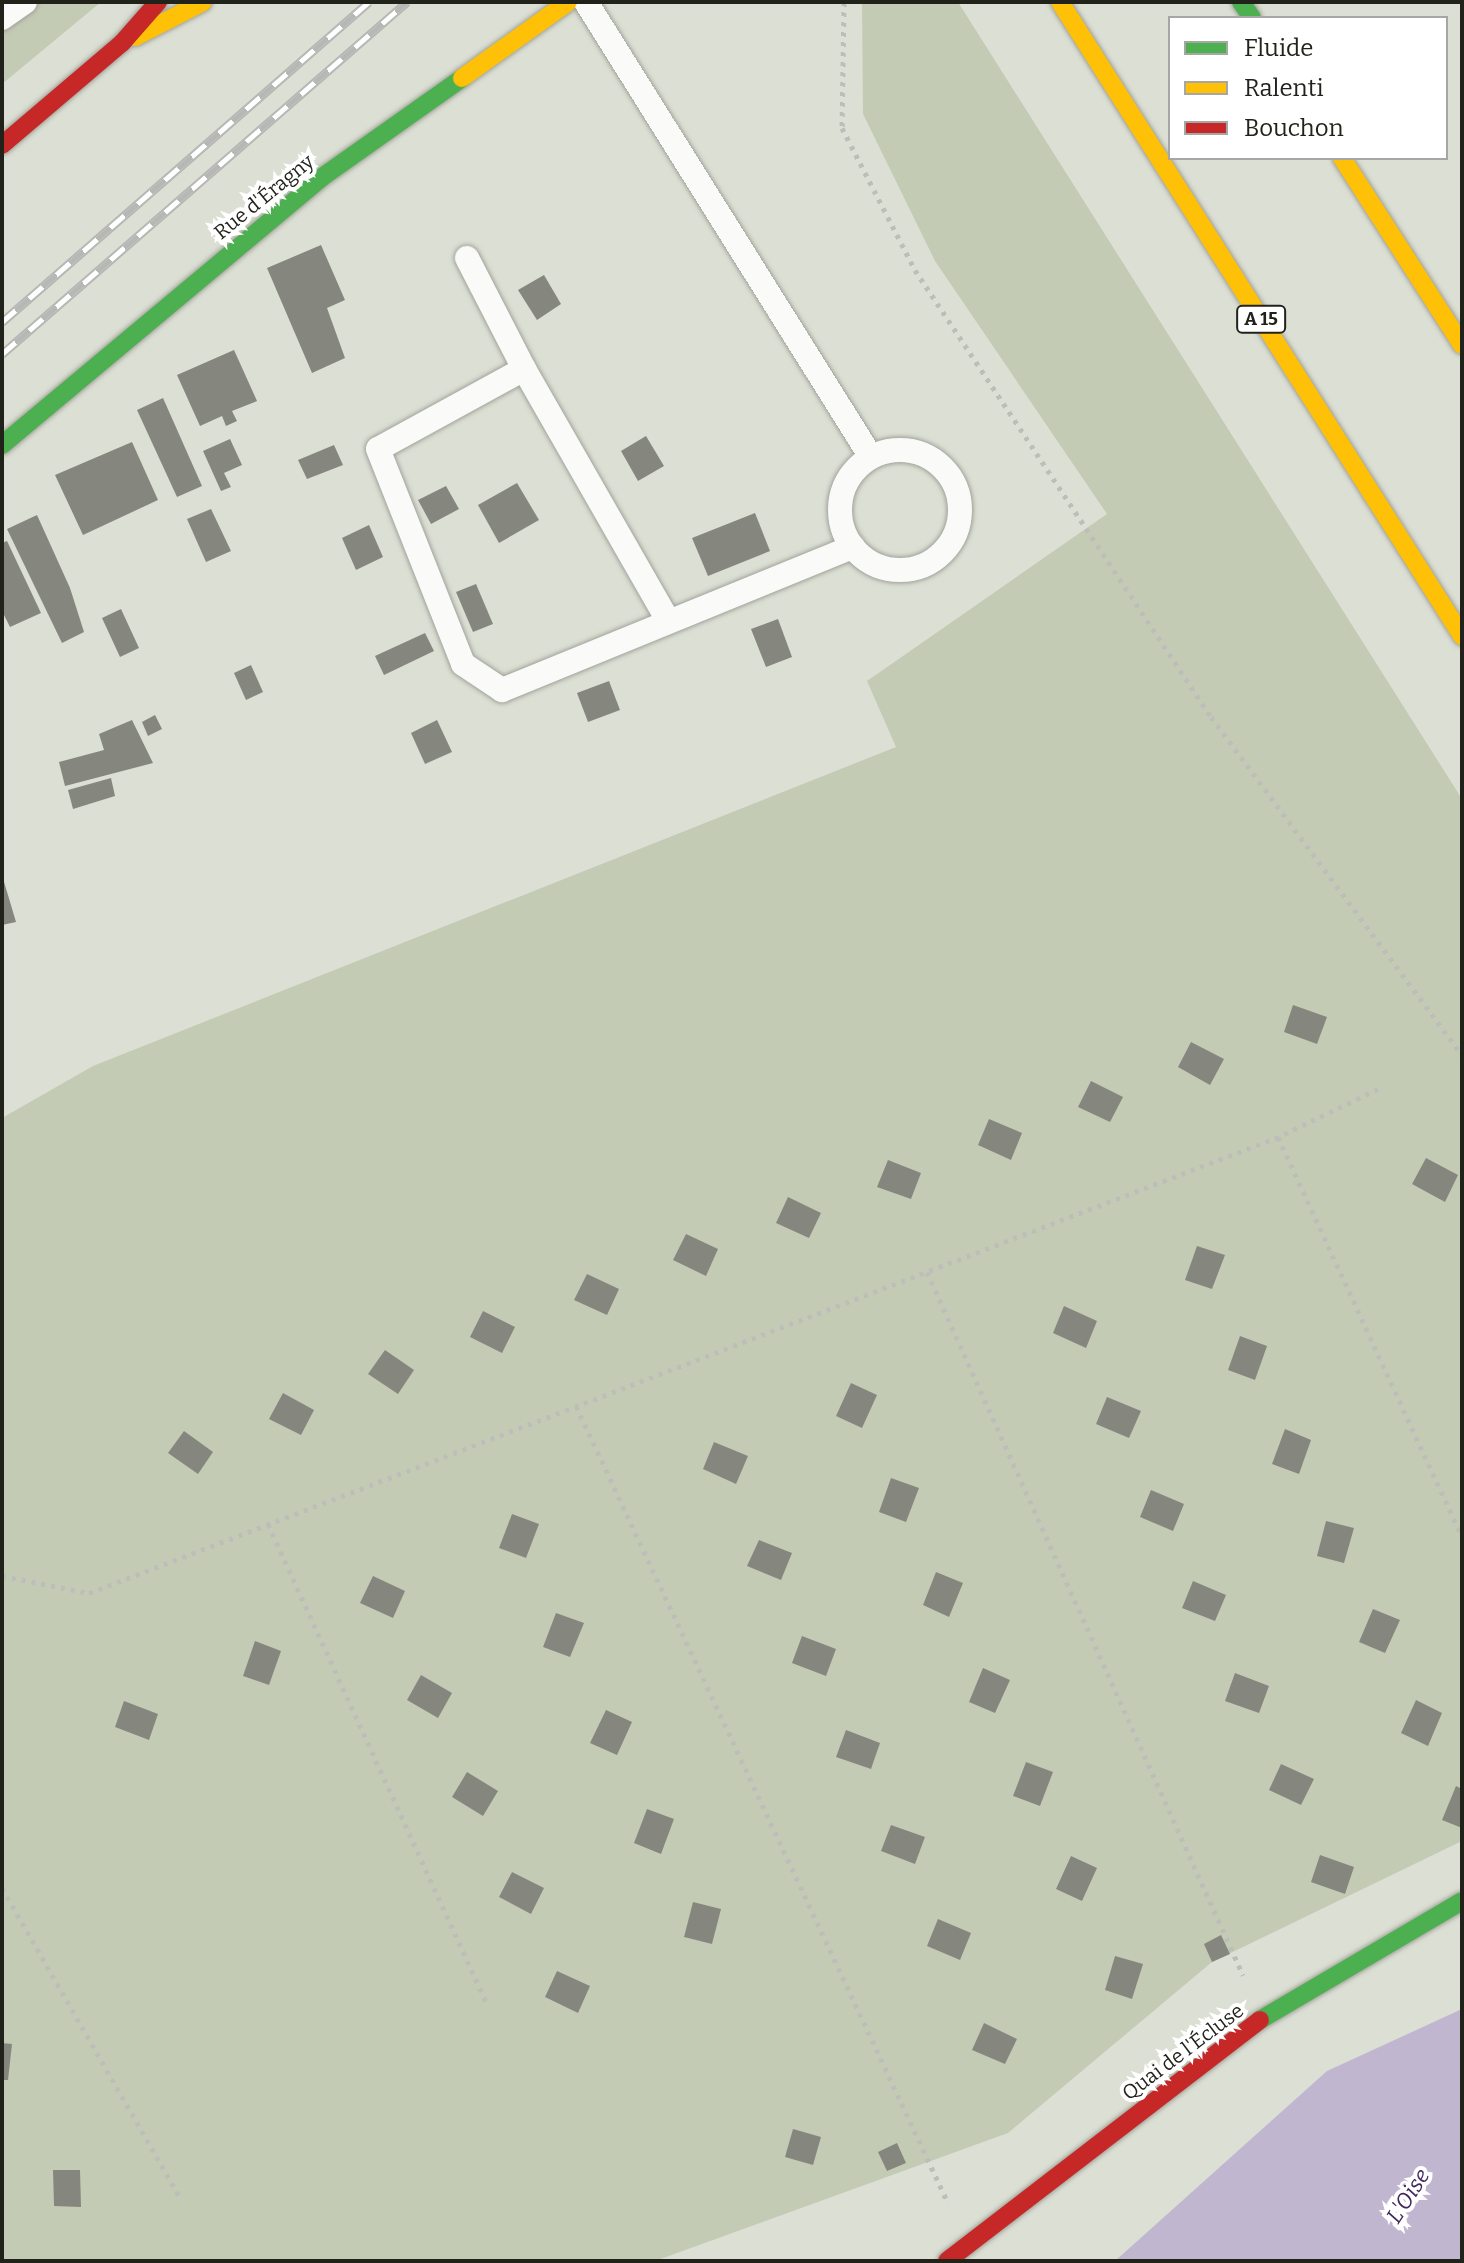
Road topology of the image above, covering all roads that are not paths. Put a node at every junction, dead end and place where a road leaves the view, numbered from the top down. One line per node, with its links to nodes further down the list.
1 (25, 2): 7 (lane)
2 (158, 2): 8 (main road)
3 (203, 2): 8 (main road)
4 (568, 2): 14 (main road, Rue d'Éragny)
5 (586, 2): 15 (lane)
6 (1060, 2): 18 (main road, A 15)
7 (2, 18)
8 (122, 43): 9 (main road)
9 (2, 145)
10 (1343, 160): 12 (main road)
11 (467, 258): 13 (lane)
12 (1462, 345)
13 (524, 369): 17 (lane); 17 (lane)
14 (2, 445)
15 (871, 457): 16 (lane); 16 (lane)
16 (853, 547): 17 (lane)
17 (668, 620)
18 (1462, 636)
19 (1462, 1901): 20 (main road, Quai de l'Écluse)
20 (947, 2261)

